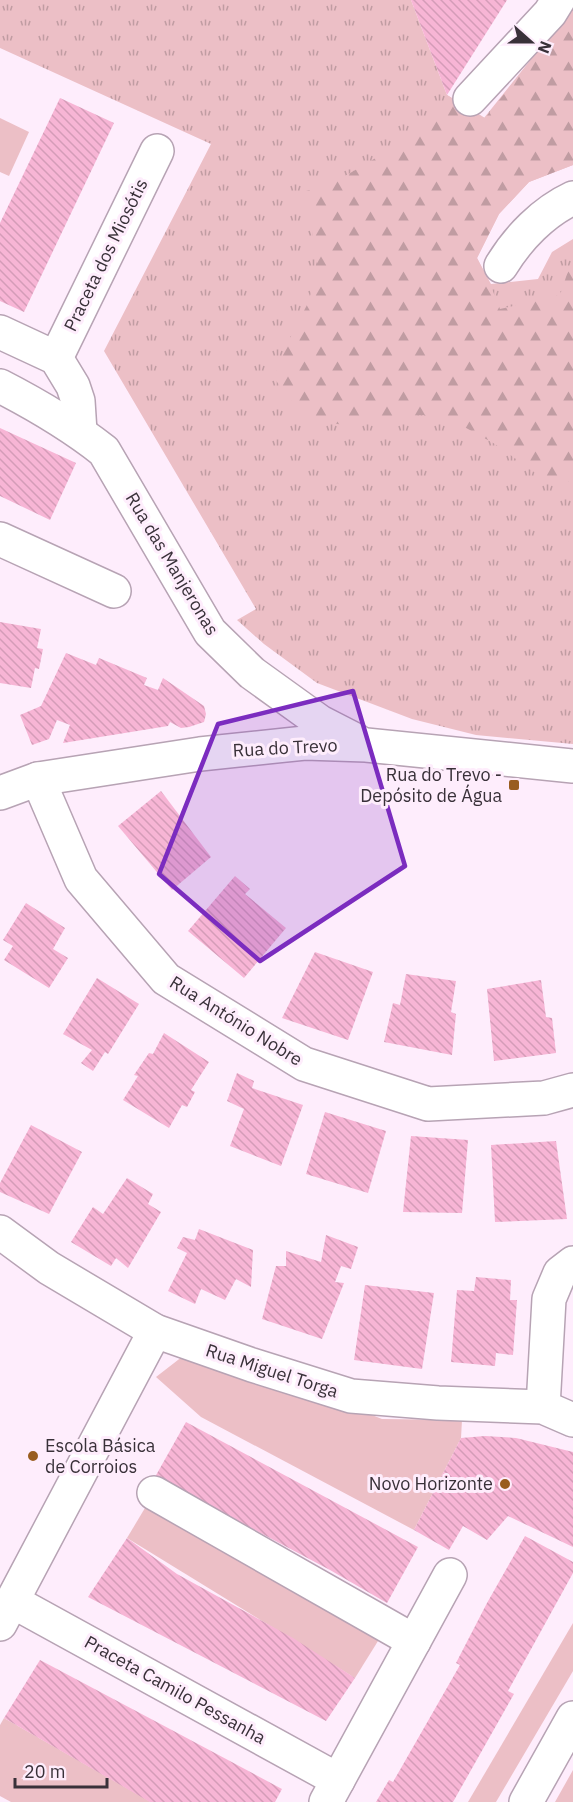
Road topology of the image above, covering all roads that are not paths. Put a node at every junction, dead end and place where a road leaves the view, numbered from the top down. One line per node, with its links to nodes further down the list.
1 (558, 0): 2 (street)
2 (470, 99)
3 (157, 151): 7 (street, Praceta dos Miosótis)
4 (573, 198): 5 (street)
5 (501, 266)
6 (0, 332): 7 (street)
7 (56, 358): 9 (street)
8 (0, 386): 9 (street, Rua das Manjeronas)
9 (80, 432): 12 (street, Rua das Manjeronas)
10 (0, 539): 11 (street)
11 (114, 591)
12 (366, 746): 13 (street, Rua do Trevo); 14 (street, Rua do Trevo)
13 (573, 766)
14 (38, 779): 15 (street, Rua do Trevo); 16 (street, Rua António Nobre)
15 (0, 793)
16 (573, 1089)
17 (0, 1232): 19 (street, Rua Miguel Torga)
18 (573, 1263): 20 (street)
19 (155, 1331): 20 (street, Rua Miguel Torga); 24 (street)
20 (543, 1407): 21 (street, Rua Miguel Torga)
21 (573, 1420)
22 (154, 1493): 25 (street)
23 (450, 1575): 25 (street, Praceta Camilo Pessanha)
24 (6, 1612): 27 (street, Praceta Camilo Pessanha)
25 (414, 1641): 27 (street, Praceta Camilo Pessanha)
26 (573, 1718): 28 (street)
27 (332, 1791)
28 (526, 1802)

